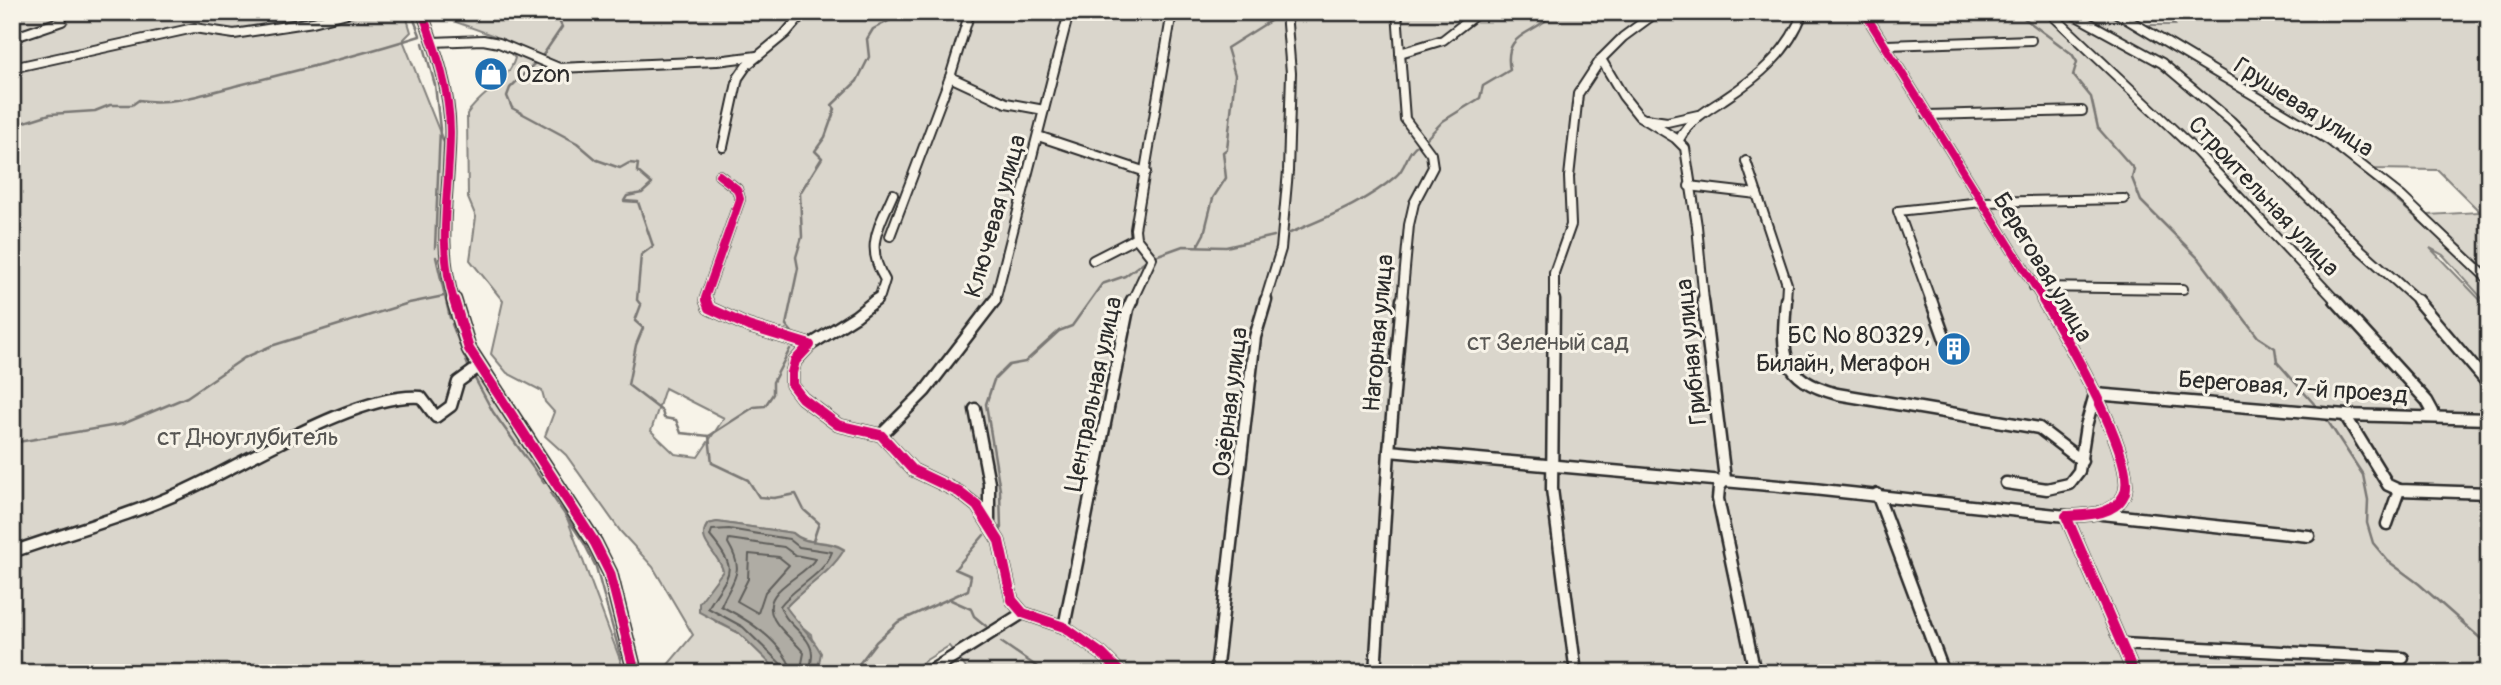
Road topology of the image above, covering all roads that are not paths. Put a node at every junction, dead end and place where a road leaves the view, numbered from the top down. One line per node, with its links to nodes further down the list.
1 (351, 12): 24 (street)
2 (422, 12): 19 (street)
3 (804, 12): 22 (street)
4 (971, 12): 25 (street)
5 (1069, 12): 26 (street, Ключевая улица)
6 (1172, 12): 35 (street, Центральная улица)
7 (1286, 12): 79 (street, Озёрная улица)
8 (1397, 12): 21 (street, Нагорная улица)
9 (1479, 12): 21 (street)
10 (1657, 12): 23 (street)
11 (1803, 12): 28 (street)
12 (1864, 12): 20 (street, Береговая улица)
13 (2049, 12): 55 (street, Строительная улица)
14 (2069, 12): 51 (street)
15 (2115, 12): 45 (street, Грушевая улица)
16 (62, 21): 17 (street)
17 (12, 38)
18 (2031, 40): 20 (street)
19 (433, 42): 22 (street); 50 (street)
20 (1887, 45): 29 (street, Береговая улица)
21 (1400, 54): 58 (street, Нагорная улица)
22 (757, 57): 33 (street)
23 (1601, 59): 30 (street); 60 (street)
24 (12, 68)
25 (950, 77): 26 (street); 42 (street)
26 (1044, 110): 31 (street, Ключевая улица)
27 (2082, 111): 29 (street)
28 (1700, 115): 30 (street); 32 (street)
29 (1927, 115): 41 (street, Береговая улица)
30 (1640, 117): 32 (street)
31 (1038, 135): 35 (street); 57 (street, Ключевая улица)
32 (1679, 140): 37 (street, Грибная улица)
33 (723, 147)
34 (1746, 161): 39 (street)
35 (1146, 172): 43 (street, Центральная улица)
36 (719, 175): 48 (street)
37 (1689, 186): 39 (street); 61 (street, Грибная улица)
38 (893, 194): 48 (street)
39 (1757, 194): 59 (street)
40 (2124, 199): 41 (street)
41 (1982, 202): 46 (street, Береговая улица); 49 (street)
42 (890, 236)
43 (1136, 238): 44 (street); 73 (street, Центральная улица)
44 (1093, 260)
45 (2489, 280)
46 (2034, 287): 47 (street); 52 (street, Береговая улица)
47 (2183, 289)
48 (810, 345): 57 (street)
49 (1947, 345)
50 (480, 366): 71 (street); 76 (street)
51 (2489, 385)
52 (2095, 394): 54 (street, Береговая, 7-й проезд); 59 (street); 66 (street, Береговая улица)
53 (975, 409): 68 (street)
54 (2345, 415): 55 (street, Береговая, 7-й проезд); 63 (street)
55 (2427, 417): 56 (street, Береговая, 7-й проезд)
56 (2489, 419)
57 (881, 435): 68 (street)
58 (1388, 451): 60 (street); 80 (street, Нагорная улица)
59 (2082, 461): 62 (street)
60 (1552, 466): 61 (street); 81 (street)
61 (1725, 479): 65 (street); 82 (street, Грибная улица)
62 (2006, 483)
63 (2399, 490): 64 (street); 69 (street)
64 (2489, 493)
65 (1877, 494): 67 (street); 83 (street)
66 (2102, 513): 67 (street); 70 (street)
67 (2066, 516): 74 (street)
68 (989, 523): 72 (street)
69 (2387, 524)
70 (2309, 536)
71 (12, 552)
72 (1023, 612): 73 (street); 77 (street)
73 (1064, 627): 78 (street)
74 (2122, 644): 75 (street); 84 (street)
75 (2403, 658)
76 (635, 673)
77 (927, 673)
78 (1121, 673)
79 (1216, 673)
80 (1375, 673)
81 (1576, 673)
82 (1755, 673)
83 (1944, 673)
84 (2134, 673)

